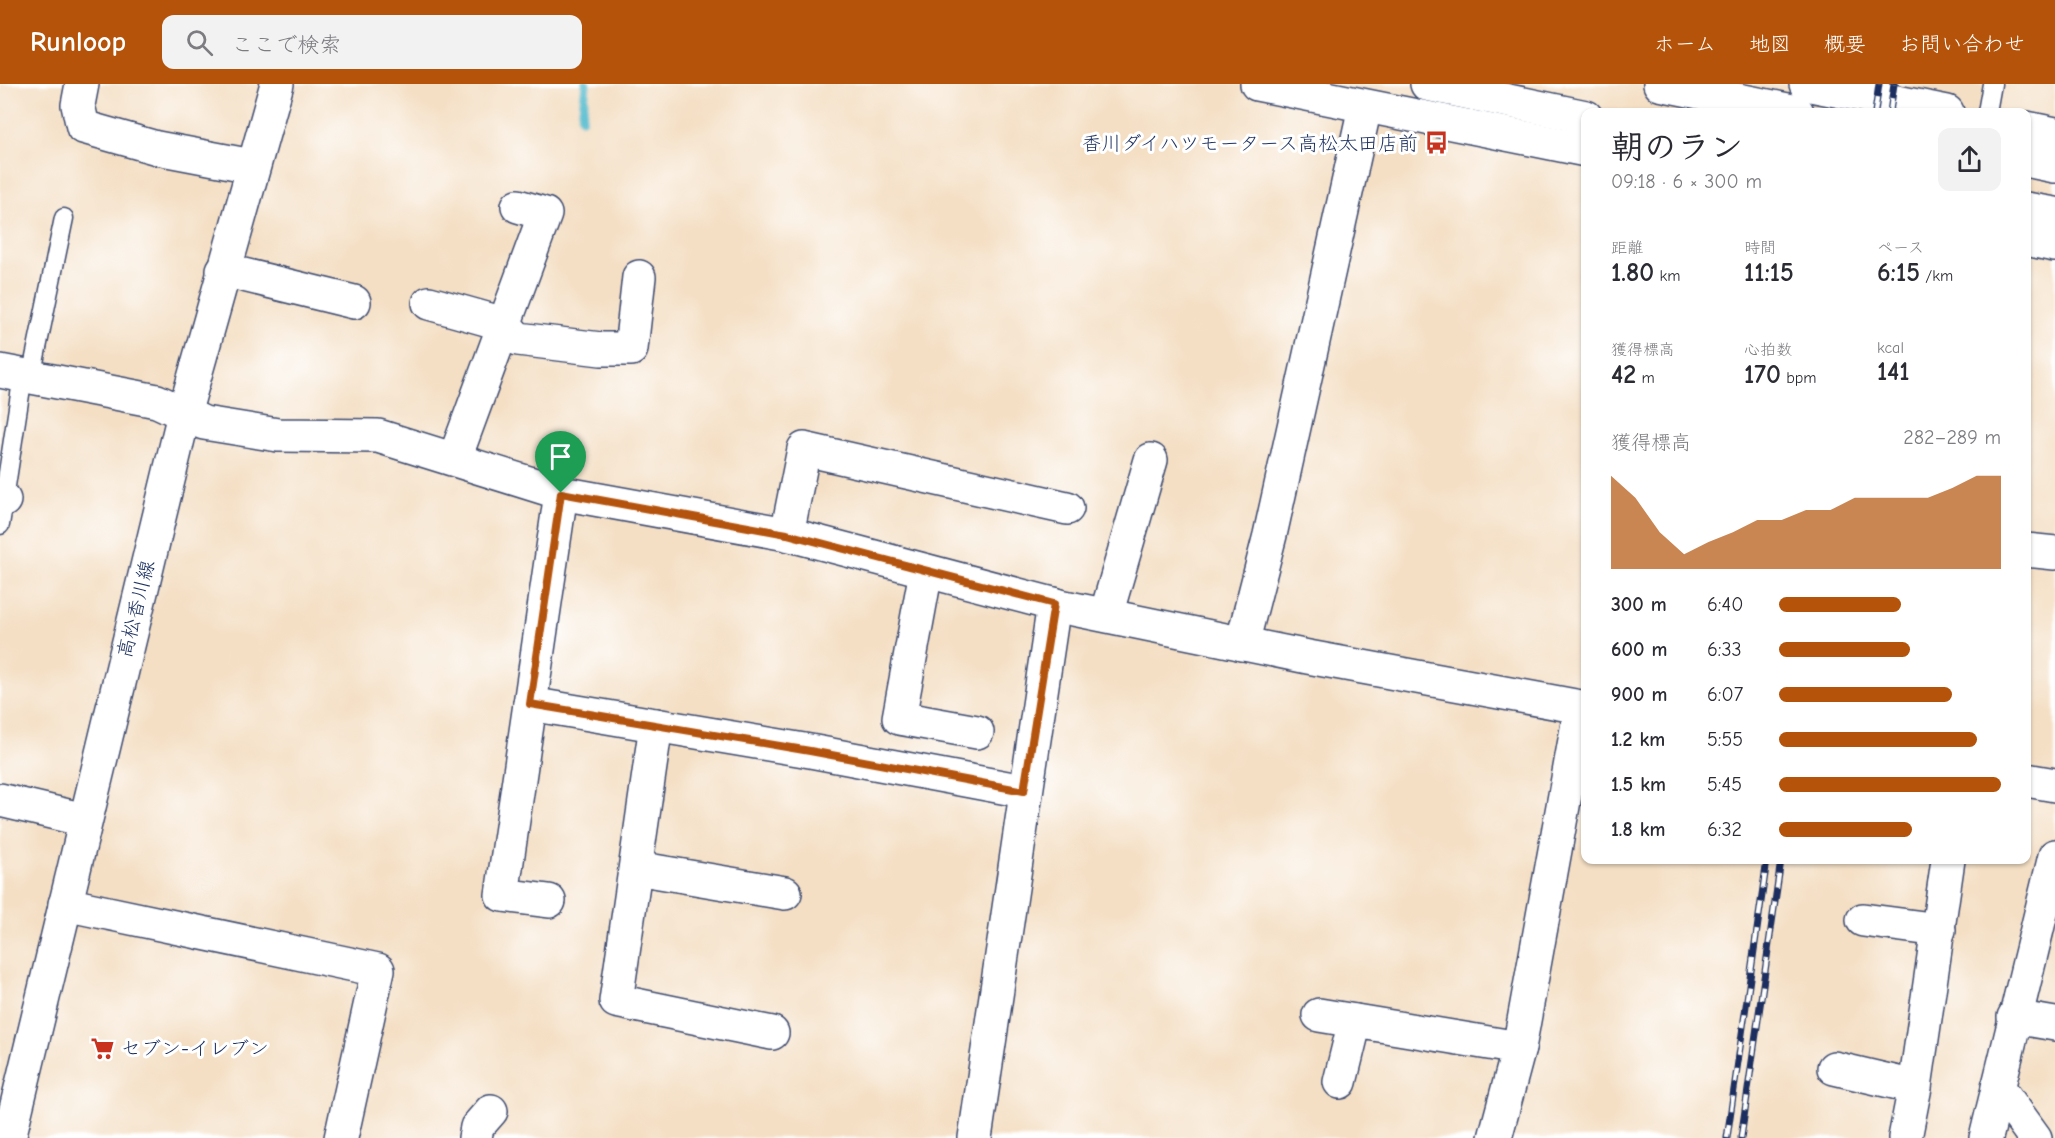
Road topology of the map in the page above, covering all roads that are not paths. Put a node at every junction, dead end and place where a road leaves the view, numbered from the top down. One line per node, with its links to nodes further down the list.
1 (82, 84): 17 (main road)
2 (277, 84): 17 (main road, 高松香川線)
3 (1257, 84): 8 (main road)
4 (1427, 84): 12 (main road)
5 (1660, 84): 9 (main road)
6 (1806, 84): 10 (main road)
7 (1992, 84): 11 (lane)
8 (1365, 107): 15 (main road); 43 (main road)
9 (1777, 108)
10 (1927, 108)
11 (1988, 108)
12 (1581, 116)
13 (2031, 129): 14 (main road)
14 (2055, 134)
15 (1581, 149)
16 (2031, 161): 18 (main road)
17 (252, 166): 25 (main road, 高松香川線)
18 (2055, 166)
19 (518, 206): 29 (main road)
20 (2031, 209): 21 (main road)
21 (2055, 214)
22 (64, 218): 30 (lane)
23 (2031, 240): 24 (main road)
24 (2055, 245)
25 (223, 270): 27 (main road); 31 (main road, 高松香川線)
26 (639, 277): 29 (main road)
27 (354, 302)
28 (429, 303): 29 (main road)
29 (504, 324): 32 (main road)
30 (18, 375): 31 (main road); 35 (lane)
31 (184, 414): 32 (main road); 53 (main road, 高松香川線)
32 (455, 458): 34 (main road)
33 (1151, 460): 42 (main road)
34 (561, 493): 37 (main road); 44 (main road)
35 (1, 508)
36 (1067, 508): 37 (main road)
37 (787, 534): 40 (main road)
38 (2031, 551): 39 (main road)
39 (2055, 553)
40 (926, 570): 41 (main road); 48 (main road)
41 (1054, 604): 42 (main road); 51 (main road)
42 (1106, 615): 43 (main road)
43 (1242, 644): 45 (main road)
44 (530, 704): 47 (main road); 58 (main road)
45 (1581, 707)
46 (1581, 718): 67 (main road)
47 (657, 725): 51 (main road); 56 (main road)
48 (977, 732)
49 (2031, 781): 50 (main road)
50 (2055, 785)
51 (1024, 791): 74 (main road)
52 (0, 800): 53 (main road)
53 (85, 820): 59 (main road, 高松香川線)
54 (2054, 860): 63 (main road)
55 (1947, 864): 61 (main road)
56 (636, 868): 57 (main road); 66 (main road)
57 (785, 893)
58 (549, 901)
59 (65, 904): 72 (main road, 高松香川線); 73 (main road)
60 (1863, 920): 61 (main road)
61 (1939, 930): 70 (main road)
62 (1319, 1016): 64 (main road)
63 (2014, 1017): 65 (main road); 71 (main road)
64 (1354, 1021): 67 (main road); 69 (main road)
65 (2055, 1024)
66 (772, 1033)
67 (1520, 1048): 75 (main road)
68 (1834, 1068): 70 (main road)
69 (1340, 1082)
70 (1915, 1087): 76 (main road)
71 (1998, 1087): 77 (main road); 78 (main road)
72 (7, 1131)
73 (341, 1138)
74 (975, 1138)
75 (1495, 1138)
76 (1905, 1138)
77 (1986, 1138)
78 (2035, 1138)

